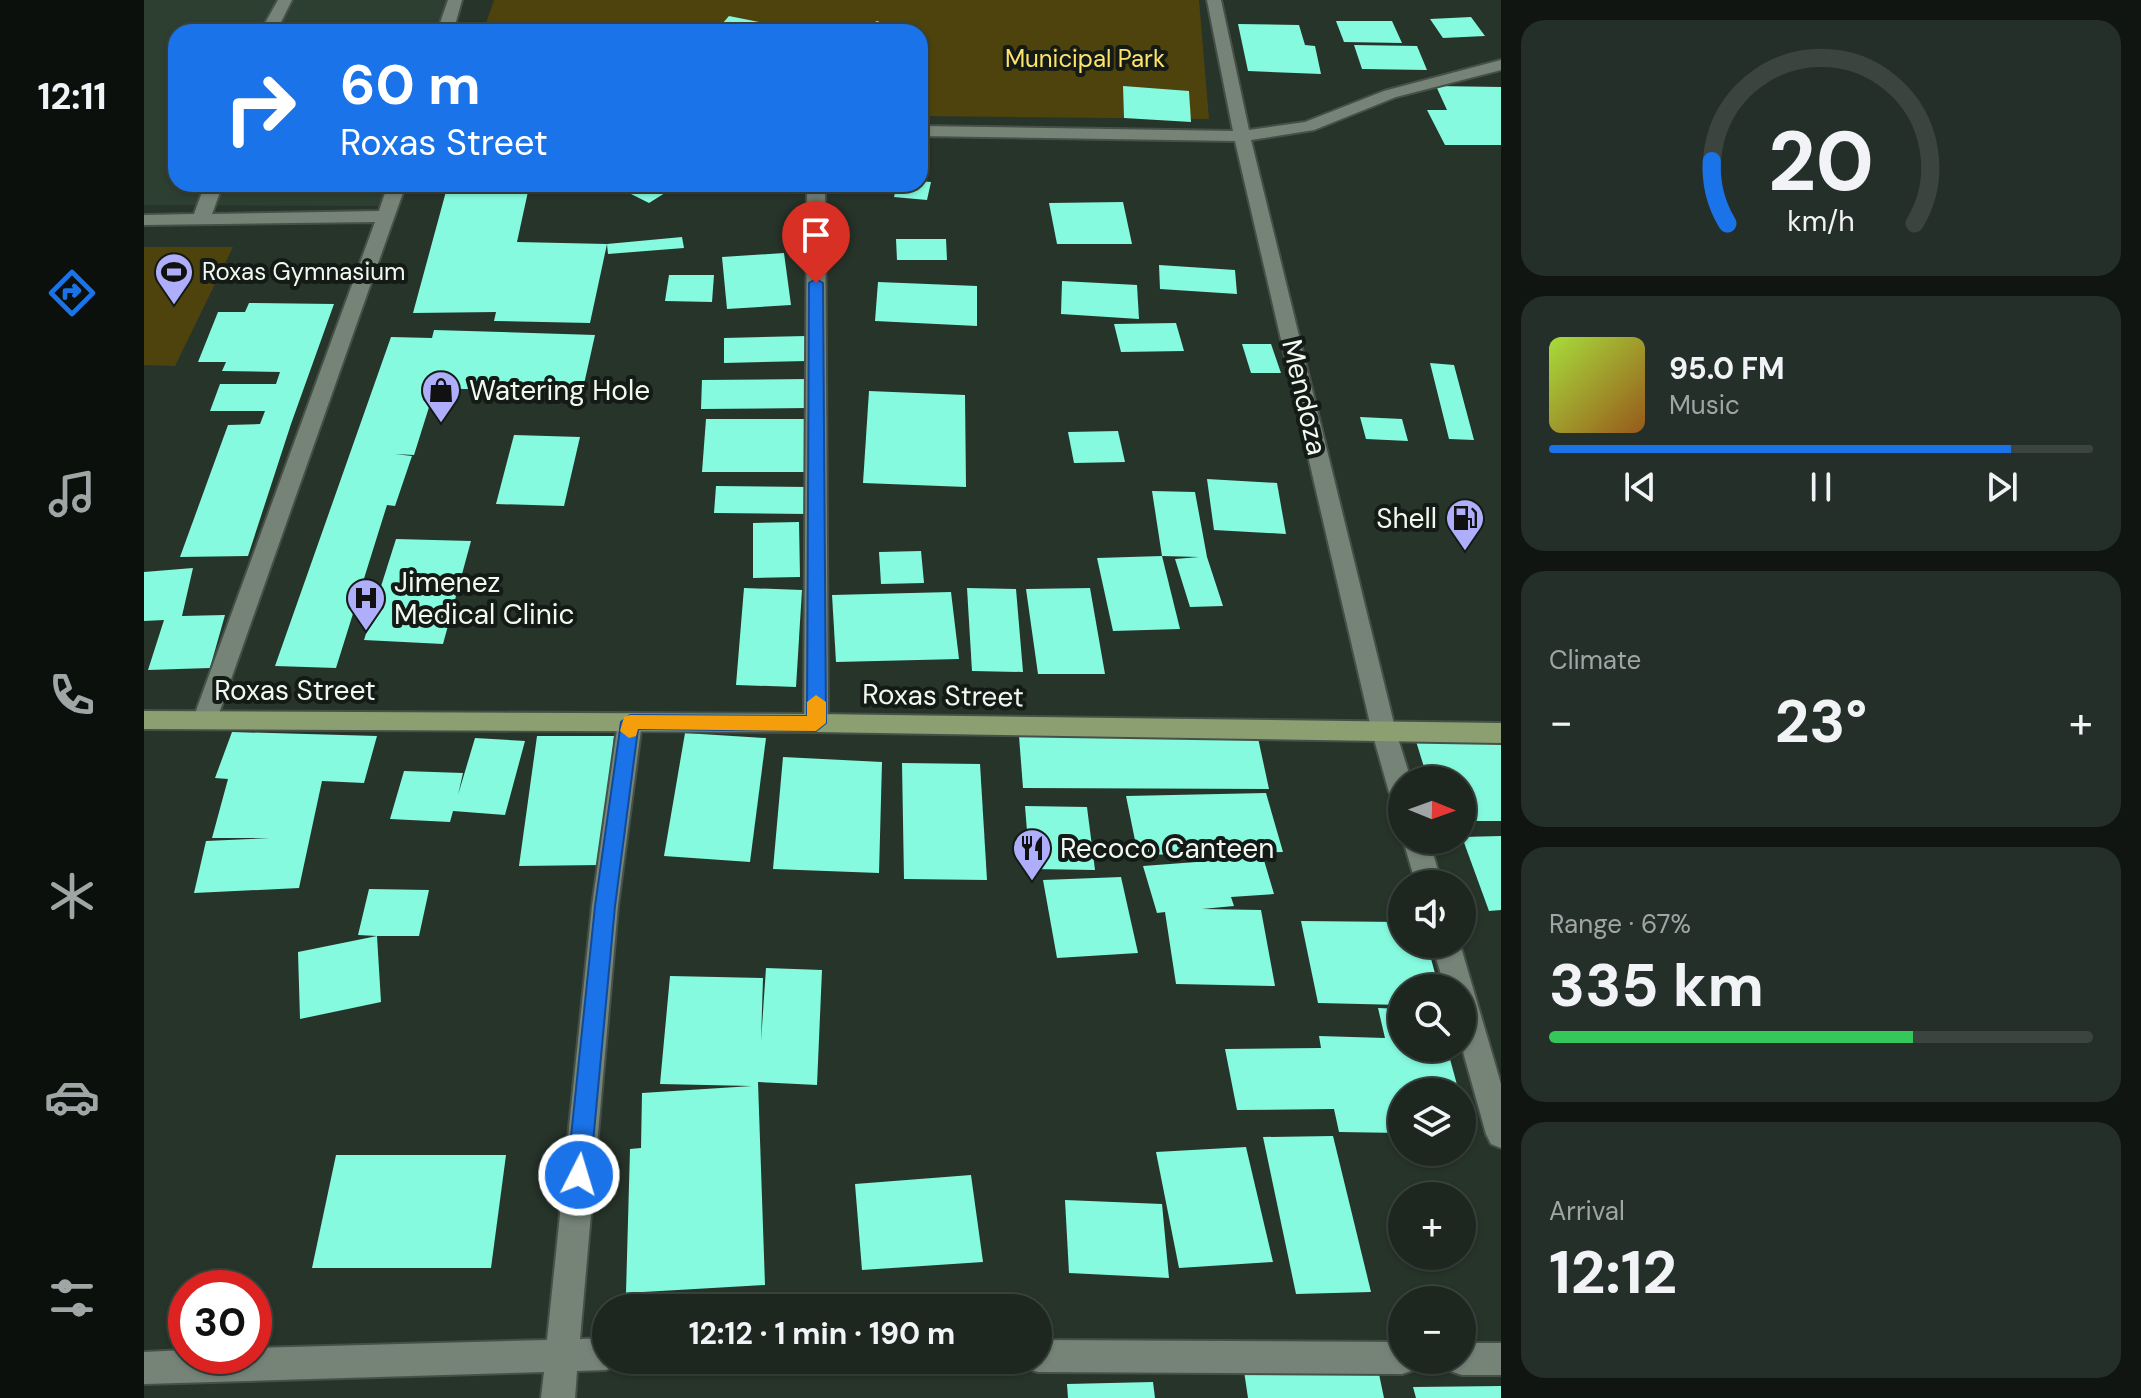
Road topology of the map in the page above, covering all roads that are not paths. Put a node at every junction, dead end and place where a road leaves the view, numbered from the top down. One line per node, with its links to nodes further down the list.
1 (285, 0): 4 (street)
2 (455, 0): 5 (street)
3 (1214, 0): 8 (street, Mendoza)
4 (272, 24)
5 (448, 24)
6 (1501, 65): 8 (street)
7 (928, 131): 8 (street)
8 (1242, 136): 19 (street, Mendoza)
9 (211, 192): 14 (street)
10 (394, 192): 12 (street)
11 (816, 192): 18 (street)
12 (386, 216): 14 (street); 15 (street)
13 (144, 220): 14 (street)
14 (201, 220)
15 (205, 719): 16 (main road, Roxas Street); 17 (main road, Roxas Street)
16 (144, 720)
17 (630, 722): 18 (main road, Roxas Street); 24 (street)
18 (816, 723): 19 (main road, Roxas Street)
19 (1384, 732): 20 (main road, Roxas Street); 21 (street, Mendoza)
20 (1501, 733)
21 (1394, 766)
22 (1476, 1047): 23 (street)
23 (1501, 1134)
24 (561, 1353): 25 (street); 30 (street); 31 (street)
25 (592, 1354)
26 (1052, 1356): 27 (street)
27 (1388, 1358)
28 (1476, 1359): 29 (street)
29 (1501, 1359)
30 (144, 1368)
31 (558, 1398)

